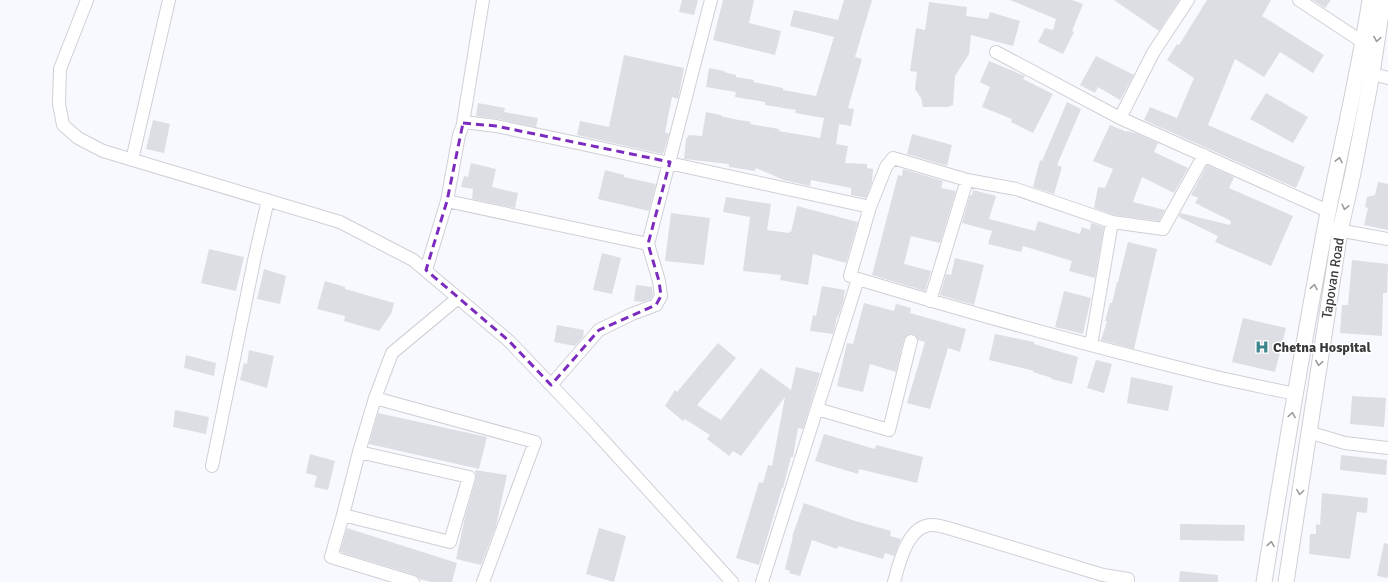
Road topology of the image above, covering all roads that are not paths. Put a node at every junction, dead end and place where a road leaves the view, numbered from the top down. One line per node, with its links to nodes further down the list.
1 (87, 0): 16 (street)
2 (169, 0): 16 (street)
3 (484, 0): 14 (street)
4 (711, 0): 17 (street)
5 (1299, 0): 9 (street)
6 (1370, 0): 9 (main road)
7 (1383, 0): 11 (main road, Tapovan Road, one-way to 11)
8 (1183, 2): 13 (street)
9 (1364, 43): 22 (main road, one-way to 9)
10 (996, 52): 13 (street)
11 (1372, 74): 12 (street); 24 (main road, Tapovan Road, one-way to 24)
12 (1388, 78)
13 (1120, 118): 15 (street)
14 (463, 123): 17 (street); 20 (street)
15 (1204, 155): 22 (street); 23 (street)
16 (132, 160): 19 (street)
17 (670, 162): 21 (street); 26 (street)
18 (967, 180): 21 (street); 23 (street); 30 (street)
19 (268, 200): 27 (street); 40 (street)
20 (447, 201): 26 (street); 27 (street)
21 (870, 207): 28 (street)
22 (1328, 211): 24 (main road)
23 (1112, 222): 32 (street)
24 (1332, 230): 25 (street); 34 (main road, one-way to 24); 37 (main road, Tapovan Road, one-way to 37)
25 (1388, 239)
26 (648, 244): 33 (street)
27 (426, 270): 29 (street)
28 (858, 279): 30 (street); 36 (street)
29 (458, 298): 33 (street); 35 (street)
30 (930, 301): 32 (street)
31 (911, 341): 36 (street)
32 (1091, 345): 34 (street)
33 (551, 385): 44 (street)
34 (1295, 394): 48 (main road, one-way to 34)
35 (375, 398): 39 (street); 43 (street)
36 (817, 409): 45 (street)
37 (1308, 432): 38 (street); 49 (main road, Tapovan Road, one-way to 49)
38 (1388, 448)
39 (359, 452): 41 (street); 41 (street)
40 (212, 466)
41 (343, 515): 42 (street)
42 (413, 582)
43 (483, 582)
44 (732, 582)
45 (762, 582)
46 (894, 582): 47 (street)
47 (1128, 582)
48 (1264, 582)
49 (1286, 582)

